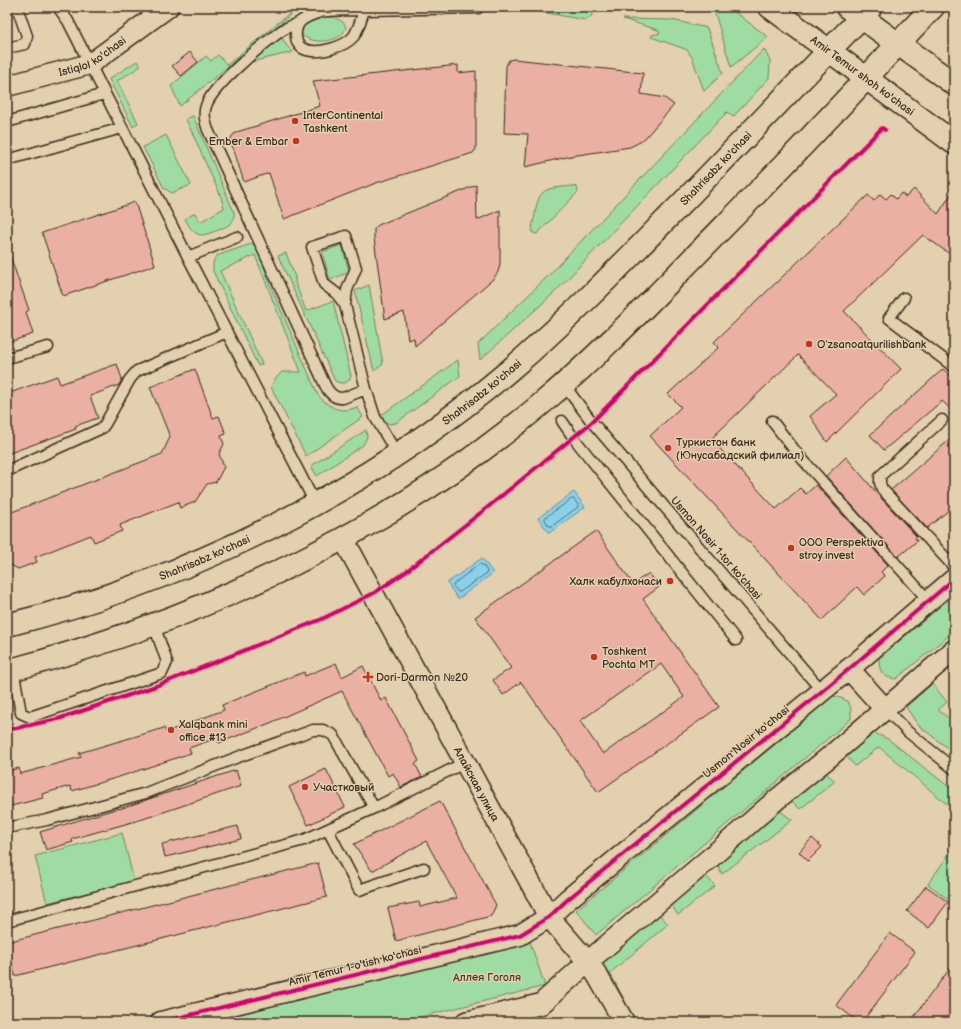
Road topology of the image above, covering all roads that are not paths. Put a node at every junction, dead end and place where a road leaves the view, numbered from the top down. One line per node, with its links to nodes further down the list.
1 (17, 7): 12 (lane)
2 (58, 7): 14 (lane)
3 (168, 7): 14 (street, Istiqlol ko'chasi)
4 (770, 7): 13 (main road, Amir Temur shoh ko'chasi)
5 (933, 7): 11 (main road)
6 (478, 8): 8 (lane)
7 (322, 9): 8 (lane); 10 (lane)
8 (364, 10): 10 (lane)
9 (860, 10): 11 (main road); 13 (main road, Shahrisabz ko'chasi)
10 (300, 22): 32 (lane)
11 (898, 43): 15 (main road); 16 (main road)
12 (7, 48)
13 (829, 51): 15 (main road, Amir Temur shoh ko'chasi); 36 (main road, Shahrisabz ko'chasi)
14 (90, 64): 17 (street, Istiqlol ko'chasi); 18 (lane)
15 (866, 79): 21 (main road, Amir Temur shoh ko'chasi); 31 (main road)
16 (954, 84)
17 (7, 86)
18 (104, 94): 19 (lane); 20 (lane)
19 (7, 122)
20 (122, 128): 22 (lane); 24 (lane)
21 (954, 143)
22 (7, 160)
23 (237, 237): 24 (lane)
24 (188, 257): 27 (lane)
25 (904, 298): 30 (lane)
26 (345, 305): 26 (lane); 32 (lane)
27 (227, 332): 37 (lane); 38 (lane)
28 (48, 347): 29 (lane)
29 (7, 358)
30 (954, 365)
31 (564, 384): 39 (main road); 49 (lane, Usmon Nosir 1-tor ko'chasi)
32 (366, 389): 36 (lane)
33 (942, 420): 40 (lane)
34 (562, 421): 45 (lane)
35 (772, 421): 42 (lane)
36 (397, 454): 38 (main road, Shahrisabz ko'chasi)
37 (7, 471)
38 (316, 503): 43 (main road, Shahrisabz ko'chasi)
39 (343, 538): 44 (main road); 51 (street, Алайская улица)
40 (954, 567)
41 (954, 579): 42 (street, Usmon Nosir ko'chasi)
42 (929, 601): 47 (street, Usmon Nosir ko'chasi)
43 (7, 624)
44 (154, 625): 48 (main road); 48 (lane)
45 (736, 640)
46 (954, 650): 50 (street)
47 (849, 669): 49 (street, Usmon Nosir ko'chasi); 50 (street)
48 (10, 670)
49 (822, 690): 57 (street, Usmon Nosir ko'chasi)
50 (885, 709): 52 (lane); 59 (street)
51 (466, 762): 53 (lane); 57 (street, Алайская улица)
52 (954, 769)
53 (374, 808): 54 (lane); 55 (lane)
54 (7, 828)
55 (328, 830): 56 (lane); 58 (lane)
56 (424, 868)
57 (549, 917): 59 (street, Алайская улица); 60 (street, Amir Temur 1-o'tish ko'chasi)
58 (7, 921)
59 (588, 962): 61 (street); 62 (street, Алайская улица)
60 (161, 1022)
61 (466, 1022)
62 (624, 1022)

